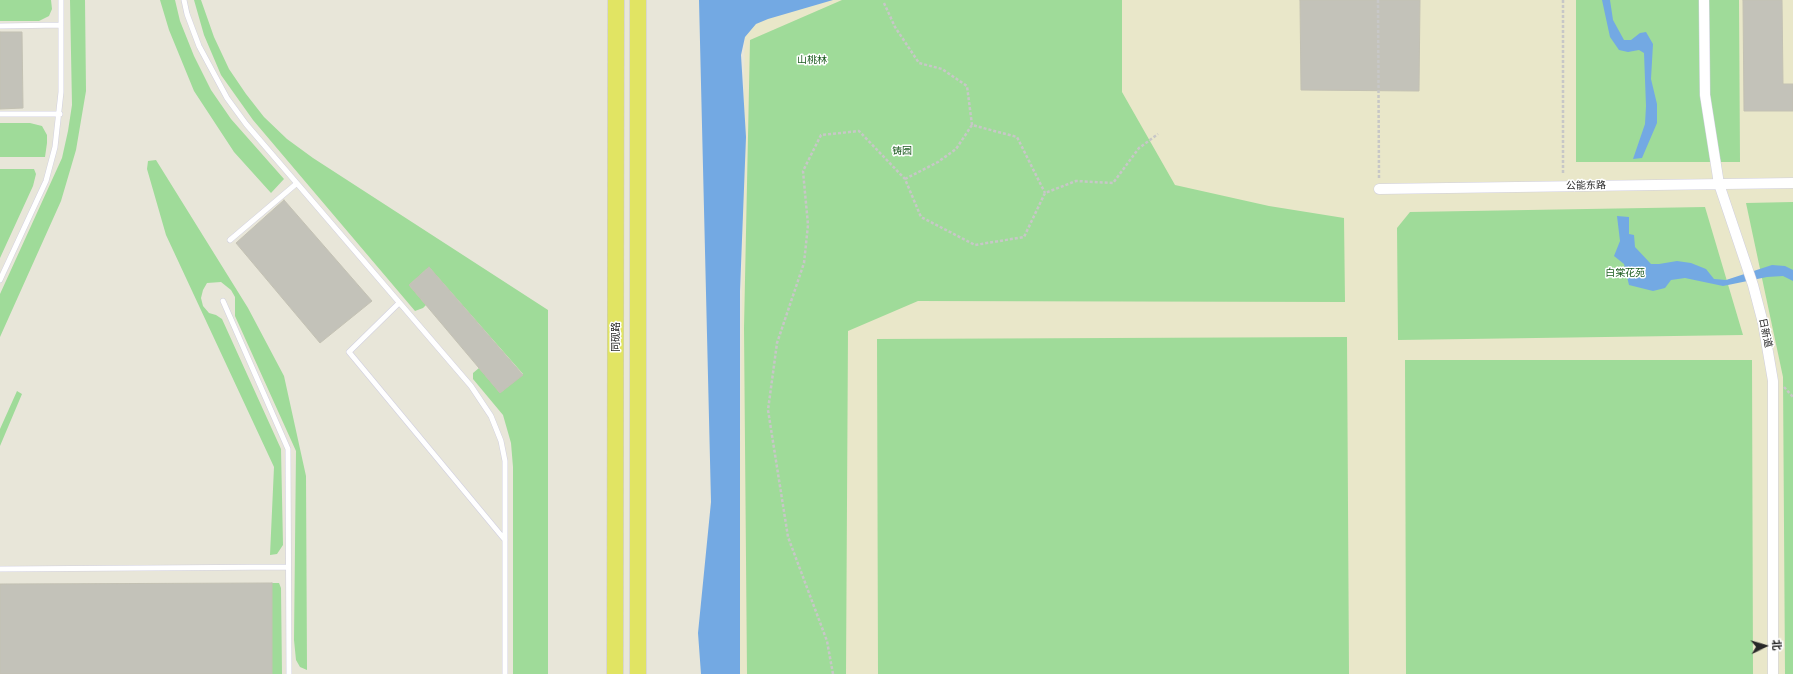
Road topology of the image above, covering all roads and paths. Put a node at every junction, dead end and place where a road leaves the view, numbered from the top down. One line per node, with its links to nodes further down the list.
1 (61, 0): 9 (lane)
2 (184, 0): 17 (lane)
3 (616, 0): 31 (main road, 同砚路)
4 (638, 0): 32 (main road)
5 (1378, 0): 20 (path)
6 (1562, 0): 19 (path)
7 (1704, 0): 18 (street, 日新道)
8 (884, 3): 13 (path)
9 (61, 25): 10 (lane); 12 (lane)
10 (0, 26)
11 (0, 114): 12 (lane)
12 (60, 114): 23 (lane)
13 (972, 125): 15 (path); 21 (path)
14 (1158, 134): 21 (path)
15 (905, 179): 21 (path); 33 (path)
16 (1793, 183): 18 (street, 公能东路)
17 (296, 184): 22 (lane); 25 (lane)
18 (1719, 184): 19 (street, 公能东路); 34 (street, 日新道)
19 (1563, 186): 20 (street, 公能东路)
20 (1379, 189)
21 (1045, 193)
22 (230, 240)
23 (0, 280)
24 (223, 301): 27 (lane)
25 (400, 303): 26 (lane); 26 (lane)
26 (505, 540): 30 (lane)
27 (288, 568): 28 (lane); 29 (lane)
28 (0, 569)
29 (288, 674)
30 (505, 674)
31 (615, 674)
32 (638, 674)
33 (833, 674)
34 (1773, 674)

